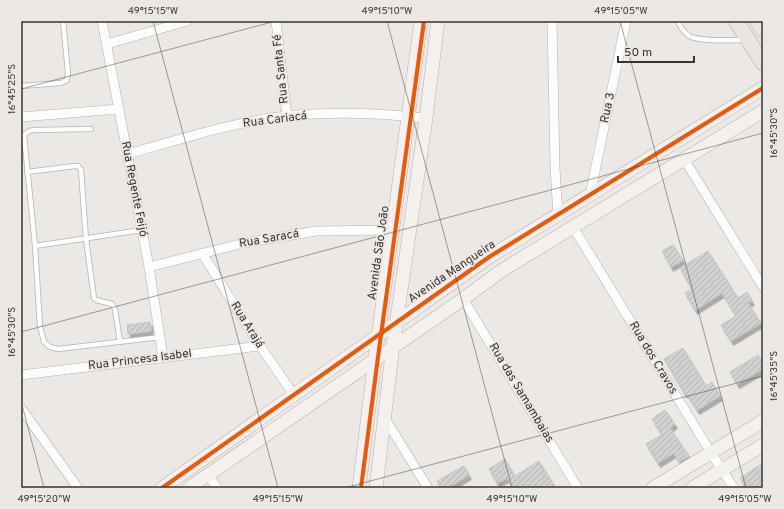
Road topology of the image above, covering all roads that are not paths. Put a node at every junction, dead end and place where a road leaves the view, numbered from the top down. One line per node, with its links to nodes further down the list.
1 (63, 21): 16 (lane)
2 (102, 21): 14 (street, Rua Regente Feijó)
3 (187, 21): 14 (street)
4 (276, 21): 20 (street, Rua Santa Fé)
5 (421, 21): 21 (street, Avenida São João)
6 (438, 21): 23 (street)
7 (552, 21): 29 (street)
8 (626, 21): 28 (street, Rua 3)
9 (678, 21): 13 (lane)
10 (736, 21): 13 (main road)
11 (757, 21): 12 (main road)
12 (763, 30)
13 (749, 41): 15 (main road)
14 (107, 44): 18 (street, Rua Regente Feijó)
15 (763, 63)
16 (21, 86)
17 (763, 88): 28 (street, Avenida Mangueira)
18 (119, 109): 22 (street); 25 (street, Rua Regente Feijó)
19 (763, 111): 26 (street)
20 (287, 116): 21 (street, Rua Cariacá); 25 (street, Rua Cariacá)
21 (408, 116): 23 (street, Rua Cariacá); 32 (street, Avenida São João)
22 (21, 117)
23 (426, 118): 39 (street)
24 (91, 129): 27 (lane)
25 (127, 154): 31 (street, Rua Regente Feijó)
26 (684, 160): 30 (street); 37 (street)
27 (27, 172): 33 (lane); 34 (lane)
28 (590, 195): 29 (street, Avenida Mangueira)
29 (558, 215): 39 (street, Avenida Mangueira)
30 (573, 227): 38 (street); 54 (street, Rua dos Cravos)
31 (142, 230): 33 (lane); 36 (street, Rua Regente Feijó)
32 (392, 230): 35 (street, Rua Saracá); 40 (street, Avenida São João)
33 (86, 238): 34 (lane); 42 (lane)
34 (35, 246): 42 (lane)
35 (202, 253): 36 (street, Rua Saracá); 43 (street, Rua Arajá)
36 (149, 267): 41 (street, Rua Regente Feijó)
37 (763, 287)
38 (463, 299): 44 (street); 64 (street, Rua das Samambaias)
39 (398, 321): 40 (street, Avenida Mangueira); 44 (street)
40 (378, 335): 46 (street, Avenida São João); 48 (street, Avenida Mangueira)
41 (161, 337): 42 (lane); 45 (street, Rua Regente Feijó)
42 (120, 342)
43 (260, 346): 45 (street, Rua Princesa Isabel); 48 (street, Rua Arajá)
44 (393, 346): 46 (street); 50 (street)
45 (164, 357): 47 (street, Rua Princesa Isabel)
46 (375, 359): 56 (street); 61 (street, Avenida São João)
47 (21, 374)
48 (294, 395): 58 (street, Avenida Mangueira)
49 (21, 408): 57 (street)
50 (384, 417): 62 (street); 63 (street)
51 (759, 424): 52 (street); 54 (street)
52 (763, 437)
53 (763, 445): 55 (street)
54 (711, 453): 55 (street, Rua dos Cravos); 65 (street)
55 (722, 470): 66 (street); 67 (street, Rua dos Cravos)
56 (208, 475): 59 (street); 60 (street)
57 (78, 488)
58 (162, 488)
59 (189, 488)
60 (217, 488)
61 (359, 488)
62 (376, 488)
63 (428, 488)
64 (578, 488)
65 (653, 488)
66 (692, 488)
67 (734, 488)

